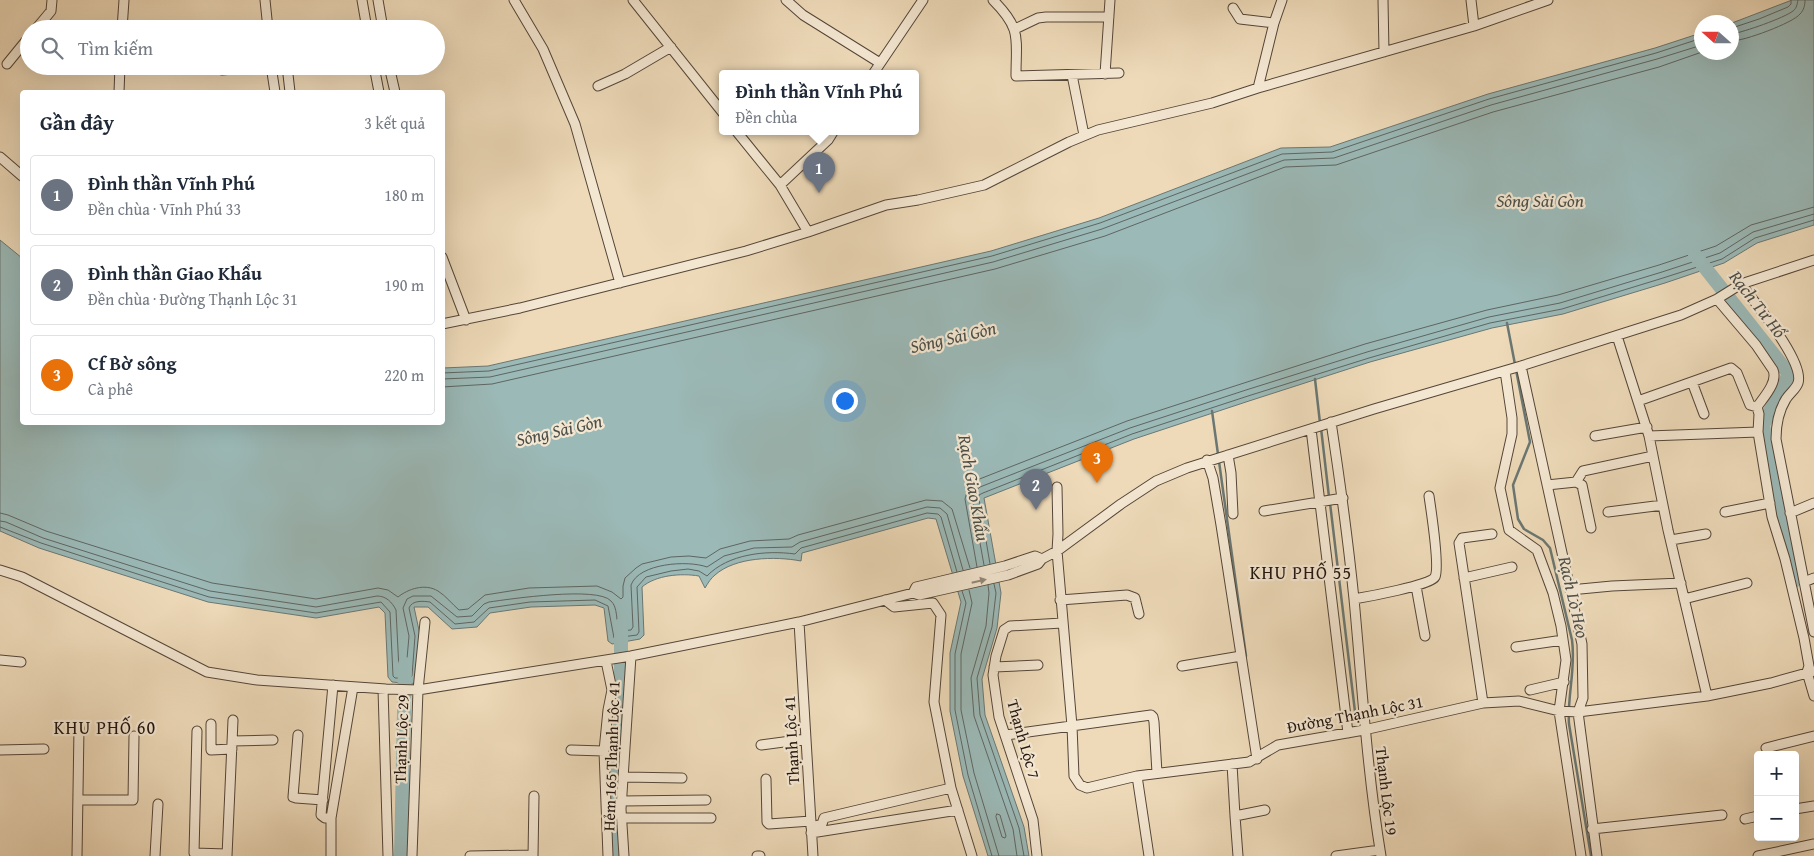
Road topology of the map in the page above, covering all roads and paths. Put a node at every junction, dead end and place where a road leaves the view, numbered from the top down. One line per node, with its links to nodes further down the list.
1 (52, 0): 18 (street)
2 (124, 0): 19 (street)
3 (265, 0): 20 (street)
4 (362, 0): 21 (street)
5 (378, 0): 22 (street)
6 (514, 0): 57 (street)
7 (633, 0): 26 (street)
8 (786, 0): 30 (street)
9 (923, 0): 30 (street)
10 (994, 0): 25 (street)
11 (1110, 0): 17 (street)
12 (1282, 0): 23 (street)
13 (1383, 0): 28 (street)
14 (1471, 0): 24 (street)
15 (1548, 0): 24 (street)
16 (1233, 8): 23 (street)
17 (1109, 17): 25 (street); 34 (street)
18 (43, 20)
19 (123, 20)
20 (267, 20)
21 (365, 20)
22 (381, 20)
23 (1274, 23): 41 (street)
24 (1474, 26): 28 (street)
25 (1015, 29): 33 (street)
26 (671, 47): 40 (street); 47 (street)
27 (20, 49): 29 (street)
28 (1384, 52): 41 (street)
29 (7, 64)
30 (880, 64): 31 (street)
31 (876, 70)
32 (1119, 73): 34 (street)
33 (1072, 74): 34 (street); 50 (street)
34 (1105, 74)
35 (120, 75): 42 (street)
36 (273, 75): 43 (street)
37 (288, 75): 44 (street)
38 (376, 75): 45 (street)
39 (392, 75): 46 (street)
40 (598, 86)
41 (1261, 87): 50 (street)
42 (119, 90)
43 (275, 90)
44 (290, 90)
45 (379, 90)
46 (396, 90)
47 (719, 108)
48 (739, 135): 53 (street)
49 (831, 135): 53 (street)
50 (1084, 135): 54 (street)
51 (0, 157): 52 (street)
52 (20, 174)
53 (780, 185): 54 (street)
54 (808, 232): 57 (street)
55 (1814, 260): 58 (street)
56 (445, 265): 60 (street)
57 (620, 284): 60 (street)
58 (1739, 286): 59 (street); 89 (street)
59 (1719, 298): 62 (street); 67 (street)
60 (466, 320): 61 (street)
61 (445, 323)
62 (1617, 336): 63 (street); 66 (street)
63 (1521, 366): 64 (street); 78 (street)
64 (1508, 370): 69 (street); 115 (street)
65 (1692, 382): 66 (street); 67 (street); 68 (street)
66 (1638, 401): 71 (street)
67 (1757, 407): 72 (street)
68 (1704, 414)
69 (1328, 423): 70 (street); 81 (street, Thạnh Lộc 19)
70 (1313, 428): 74 (street); 82 (street)
71 (1648, 432): 72 (street); 73 (street); 75 (street)
72 (1758, 432): 84 (street)
73 (1595, 436)
74 (1226, 456): 76 (street); 90 (street)
75 (1654, 456): 77 (street); 85 (street)
76 (1210, 459): 95 (street); 118 (street)
77 (1576, 482): 78 (street); 91 (street)
78 (1547, 485): 104 (street)
79 (1057, 487): 95 (street, Đường Thạnh Lộc 31)
80 (1429, 496): 103 (street)
81 (1339, 499): 82 (street); 108 (street, Thạnh Lộc 19)
82 (1322, 502): 86 (street); 143 (street)
83 (1814, 502): 89 (street)
84 (1770, 503): 88 (street); 125 (street)
85 (1663, 505): 87 (street); 94 (street)
86 (1264, 511)
87 (1608, 512)
88 (1725, 512)
89 (1790, 513): 100 (street)
90 (1233, 514)
91 (1591, 528)
92 (1492, 534): 98 (street)
93 (1706, 534): 94 (street)
94 (1670, 540): 101 (street)
95 (1057, 551): 106 (street); 107 (street, Đường Thạnh Lộc 31)
96 (1512, 567): 98 (street)
97 (0, 570): 127 (street)
98 (1464, 578): 134 (street)
99 (1814, 578): 100 (street)
100 (1804, 582): 113 (street)
101 (1680, 583): 104 (street); 105 (street)
102 (1747, 583): 105 (street)
103 (1416, 586): 108 (street); 114 (street)
104 (1570, 590): 136 (street)
105 (1684, 599): 132 (street)
106 (885, 600): 111 (street); 164 (street)
107 (1060, 600): 109 (street); 112 (street, Đường Thạnh Lộc 31)
108 (1354, 600): 141 (street, Thạnh Lộc 19)
109 (1139, 614)
110 (425, 622): 130 (street, Thạnh Lộc 29)
111 (799, 622): 117 (street); 148 (street, Thạnh Lộc 41)
112 (1062, 623): 124 (street, Thạnh Lộc 7); 139 (street, Đường Thạnh Lộc 31)
113 (1814, 632)
114 (1425, 636)
115 (1563, 640): 116 (street); 126 (street)
116 (1516, 647)
117 (631, 656): 120 (street); 161 (street, Hẻm 165 Thạnh Lộc 41)
118 (1241, 656): 123 (street); 157 (street)
119 (0, 660): 121 (street)
120 (608, 660): 130 (street); 156 (street)
121 (21, 662)
122 (1038, 665): 124 (street)
123 (1182, 666)
124 (994, 667): 145 (street, Thạnh Lộc 7)
125 (1810, 671): 132 (street, Đường Thạnh Lộc 31); 133 (street)
126 (1564, 682): 131 (street); 135 (street)
127 (332, 685): 128 (street); 167 (street)
128 (353, 687): 129 (street); 178 (street)
129 (385, 689): 130 (street); 190 (street)
130 (418, 690): 191 (street, Thạnh Lộc 29)
131 (1530, 690)
132 (1707, 696): 136 (street, Đường Thạnh Lộc 31)
133 (1814, 696)
134 (1483, 703): 135 (street, Đường Thạnh Lộc 31); 141 (street, Đường Thạnh Lộc 31)
135 (1561, 711): 136 (street, Đường Thạnh Lộc 31); 202 (street)
136 (1576, 712): 183 (street)
137 (233, 720): 150 (street)
138 (211, 724): 150 (street)
139 (1072, 726): 145 (street); 159 (street); 160 (street, Đường Thạnh Lộc 31)
140 (79, 728): 166 (street)
141 (1364, 730): 143 (street, Đường Thạnh Lộc 31); 185 (street, Thạnh Lộc 19)
142 (197, 731): 186 (street)
143 (1348, 733): 157 (street, Đường Thạnh Lộc 31)
144 (298, 735): 167 (street)
145 (1006, 735): 198 (street, Thạnh Lộc 7)
146 (134, 736): 166 (street)
147 (1814, 736): 152 (street)
148 (806, 739): 151 (street); 182 (street, Thạnh Lộc 41)
149 (273, 740): 150 (street)
150 (232, 745): 186 (street)
151 (761, 745)
152 (1766, 748)
153 (44, 749): 154 (street)
154 (0, 750)
155 (571, 750): 156 (street)
156 (604, 751): 194 (street)
157 (1258, 759): 158 (street, Đường Thạnh Lộc 31)
158 (1232, 764): 159 (street, Đường Thạnh Lộc 31); 176 (street)
159 (1157, 773): 160 (street, Đường Thạnh Lộc 31)
160 (1137, 776): 199 (street)
161 (624, 777): 162 (street); 169 (street, Hẻm 165 Thạnh Lộc 41)
162 (682, 778)
163 (766, 778): 182 (street)
164 (951, 788): 173 (street); 182 (street)
165 (534, 796): 193 (street)
166 (78, 800): 187 (street)
167 (323, 800): 178 (street)
168 (706, 800): 169 (street)
169 (622, 801): 179 (street, Hẻm 165 Thạnh Lộc 41)
170 (158, 804): 188 (street)
171 (1814, 806): 172 (street)
172 (1799, 808)
173 (958, 810): 182 (street); 197 (street)
174 (1265, 810): 176 (street)
175 (1722, 815): 183 (street)
176 (1235, 816): 200 (street)
177 (1754, 817): 181 (street)
178 (331, 818): 189 (street)
179 (622, 818): 180 (street); 195 (street, Hẻm 165 Thạnh Lộc 41)
180 (711, 818)
181 (1745, 819)
182 (811, 827): 196 (street, Thạnh Lộc 41)
183 (1592, 829): 203 (street)
184 (1814, 844): 204 (street)
185 (1380, 853): 201 (street)
186 (227, 855)
187 (77, 856)
188 (156, 856)
189 (331, 856)
190 (388, 856)
191 (412, 856)
192 (470, 856): 193 (street)
193 (533, 856)
194 (608, 856)
195 (624, 856)
196 (813, 856)
197 (972, 856)
198 (1037, 856)
199 (1149, 856)
200 (1238, 856)
201 (1336, 856)
202 (1581, 856)
203 (1597, 856)
204 (1758, 856)

